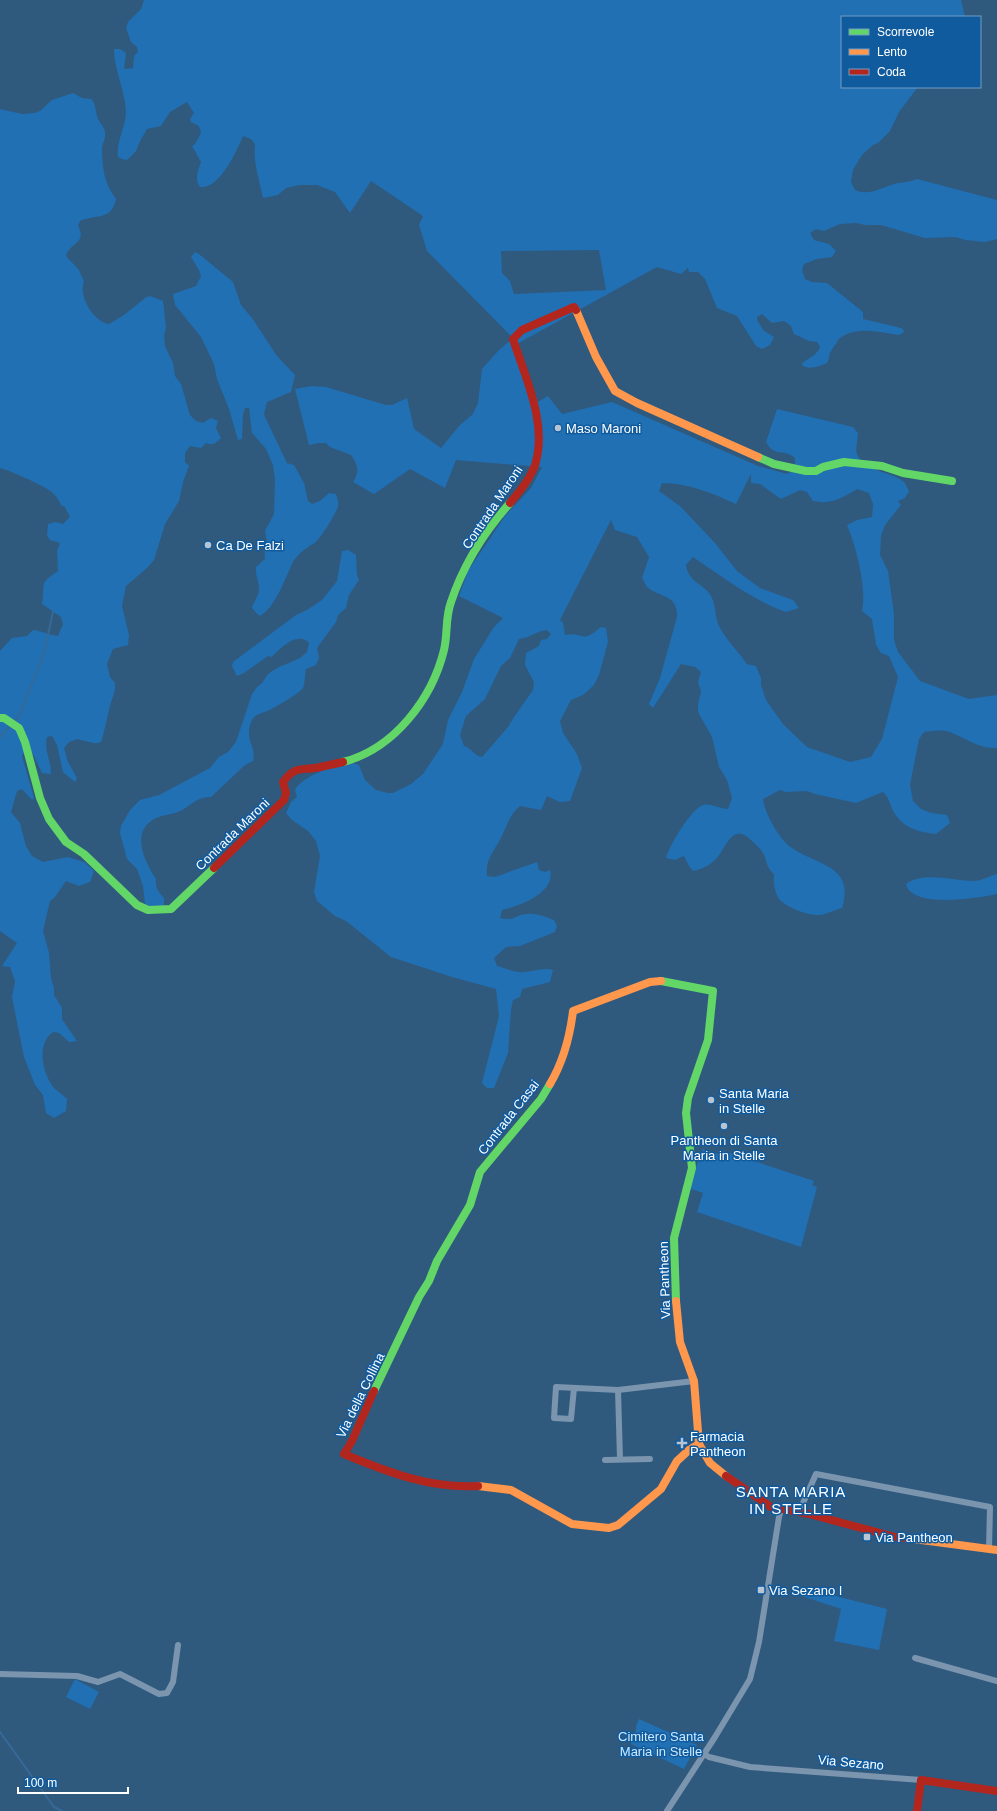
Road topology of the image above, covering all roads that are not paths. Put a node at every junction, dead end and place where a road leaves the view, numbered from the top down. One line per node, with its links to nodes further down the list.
1 (952, 481): 2 (street, Contrada Maroni)
2 (0, 718)
3 (696, 1077): 4 (street, Contrada Casai); 5 (street, Via Pantheon)
4 (406, 1326): 8 (street, Via della Collina)
5 (694, 1381): 7 (street); 8 (street, Via Pantheon)
6 (574, 1388): 6 (street); 7 (street)
7 (618, 1390): 9 (street)
8 (699, 1444): 12 (street, Via Pantheon)
9 (620, 1459): 10 (street); 11 (street)
10 (650, 1459)
11 (605, 1460)
12 (781, 1510): 13 (street, Via Pantheon); 19 (street)
13 (799, 1512): 14 (street, Via Pantheon); 14 (street)
14 (993, 1549)
15 (178, 1645): 17 (street)
16 (915, 1658): 18 (street)
17 (0, 1674)
18 (997, 1681)
19 (704, 1754): 20 (street, Via Sezano); 22 (street)
20 (921, 1780): 21 (street, Via Sezano); 23 (street)
21 (997, 1791)
22 (666, 1811)
23 (917, 1811)

